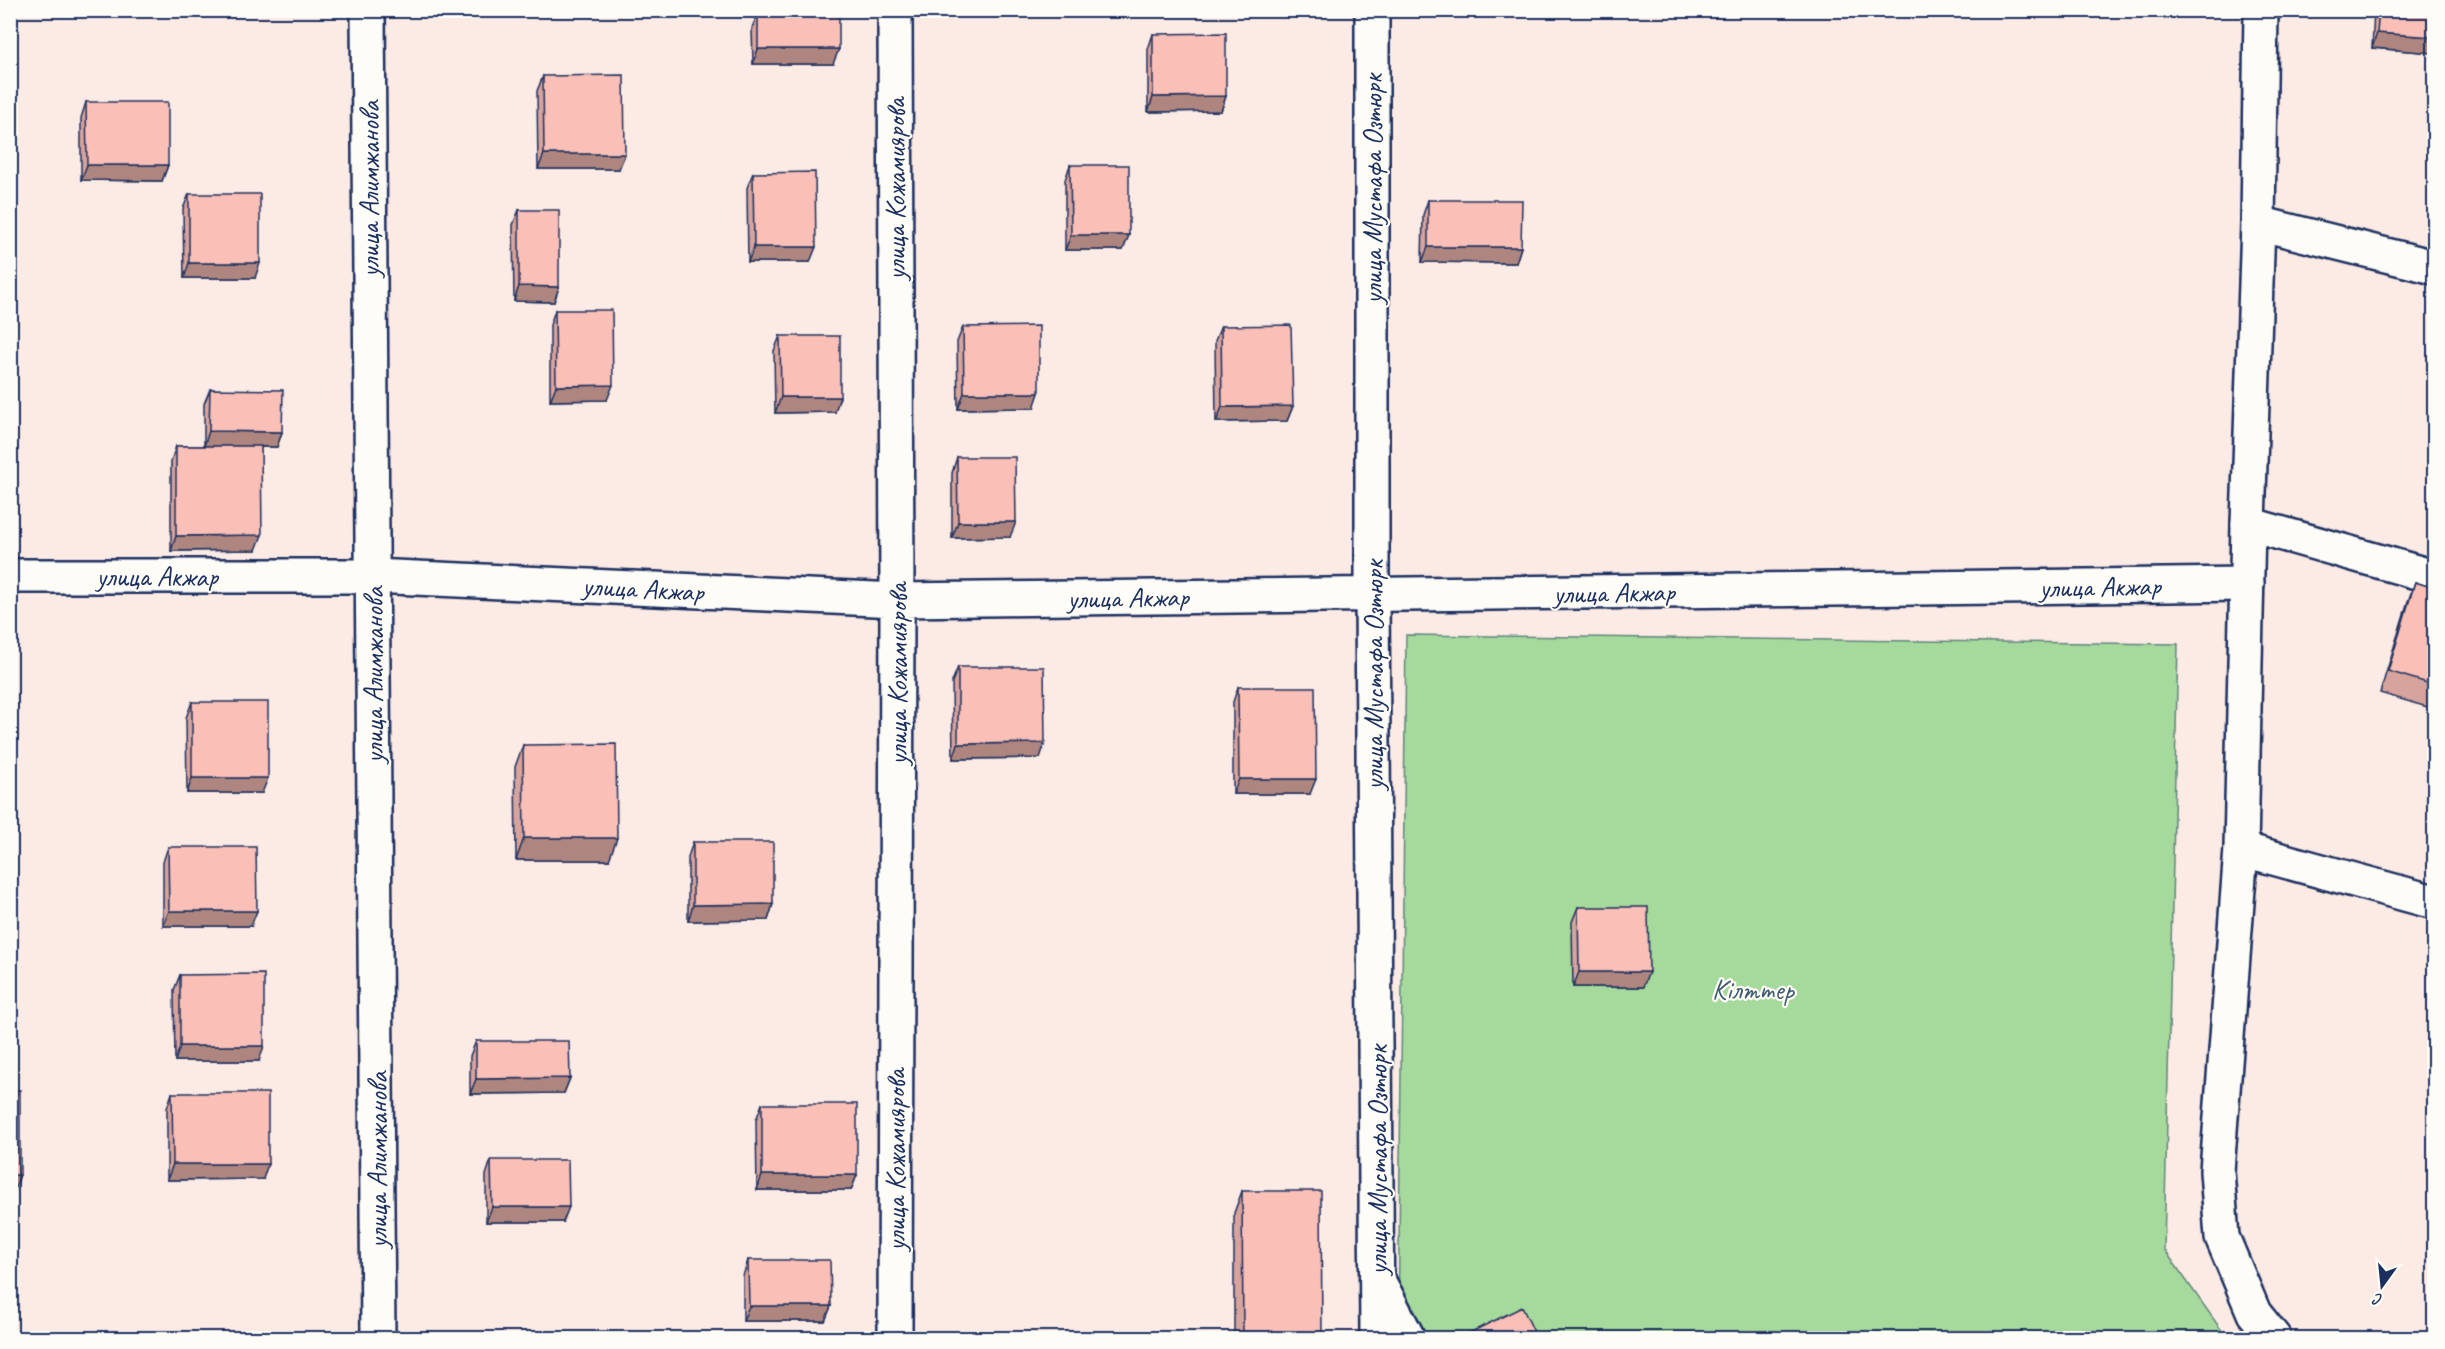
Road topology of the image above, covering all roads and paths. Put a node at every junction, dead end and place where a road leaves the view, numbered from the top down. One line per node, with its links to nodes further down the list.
1 (368, 10): 9 (street, улица Алимжанова)
2 (895, 10): 13 (street, улица Кожамиярова)
3 (1372, 10): 12 (street, улица Мустафа Озтюрк)
4 (2261, 10): 5 (street)
5 (2258, 223): 6 (street); 7 (street)
6 (2434, 267)
7 (2248, 524): 10 (street); 11 (street)
8 (10, 576): 9 (street, улица Акжар)
9 (372, 576): 13 (street, улица Акжар); 17 (street, улица Алимжанова)
10 (2434, 577)
11 (2247, 585): 12 (street, улица Акжар); 14 (street)
12 (1372, 594): 13 (street, улица Акжар); 16 (street, улица Мустафа Озтюрк)
13 (897, 600): 18 (street, улица Кожамиярова)
14 (2241, 849): 15 (street); 21 (street)
15 (2434, 902)
16 (1378, 1280): 19 (street, улица Мустафа Озтюрк); 20 (street)
17 (378, 1338)
18 (895, 1338)
19 (1377, 1338)
20 (1408, 1338)
21 (2274, 1338)

